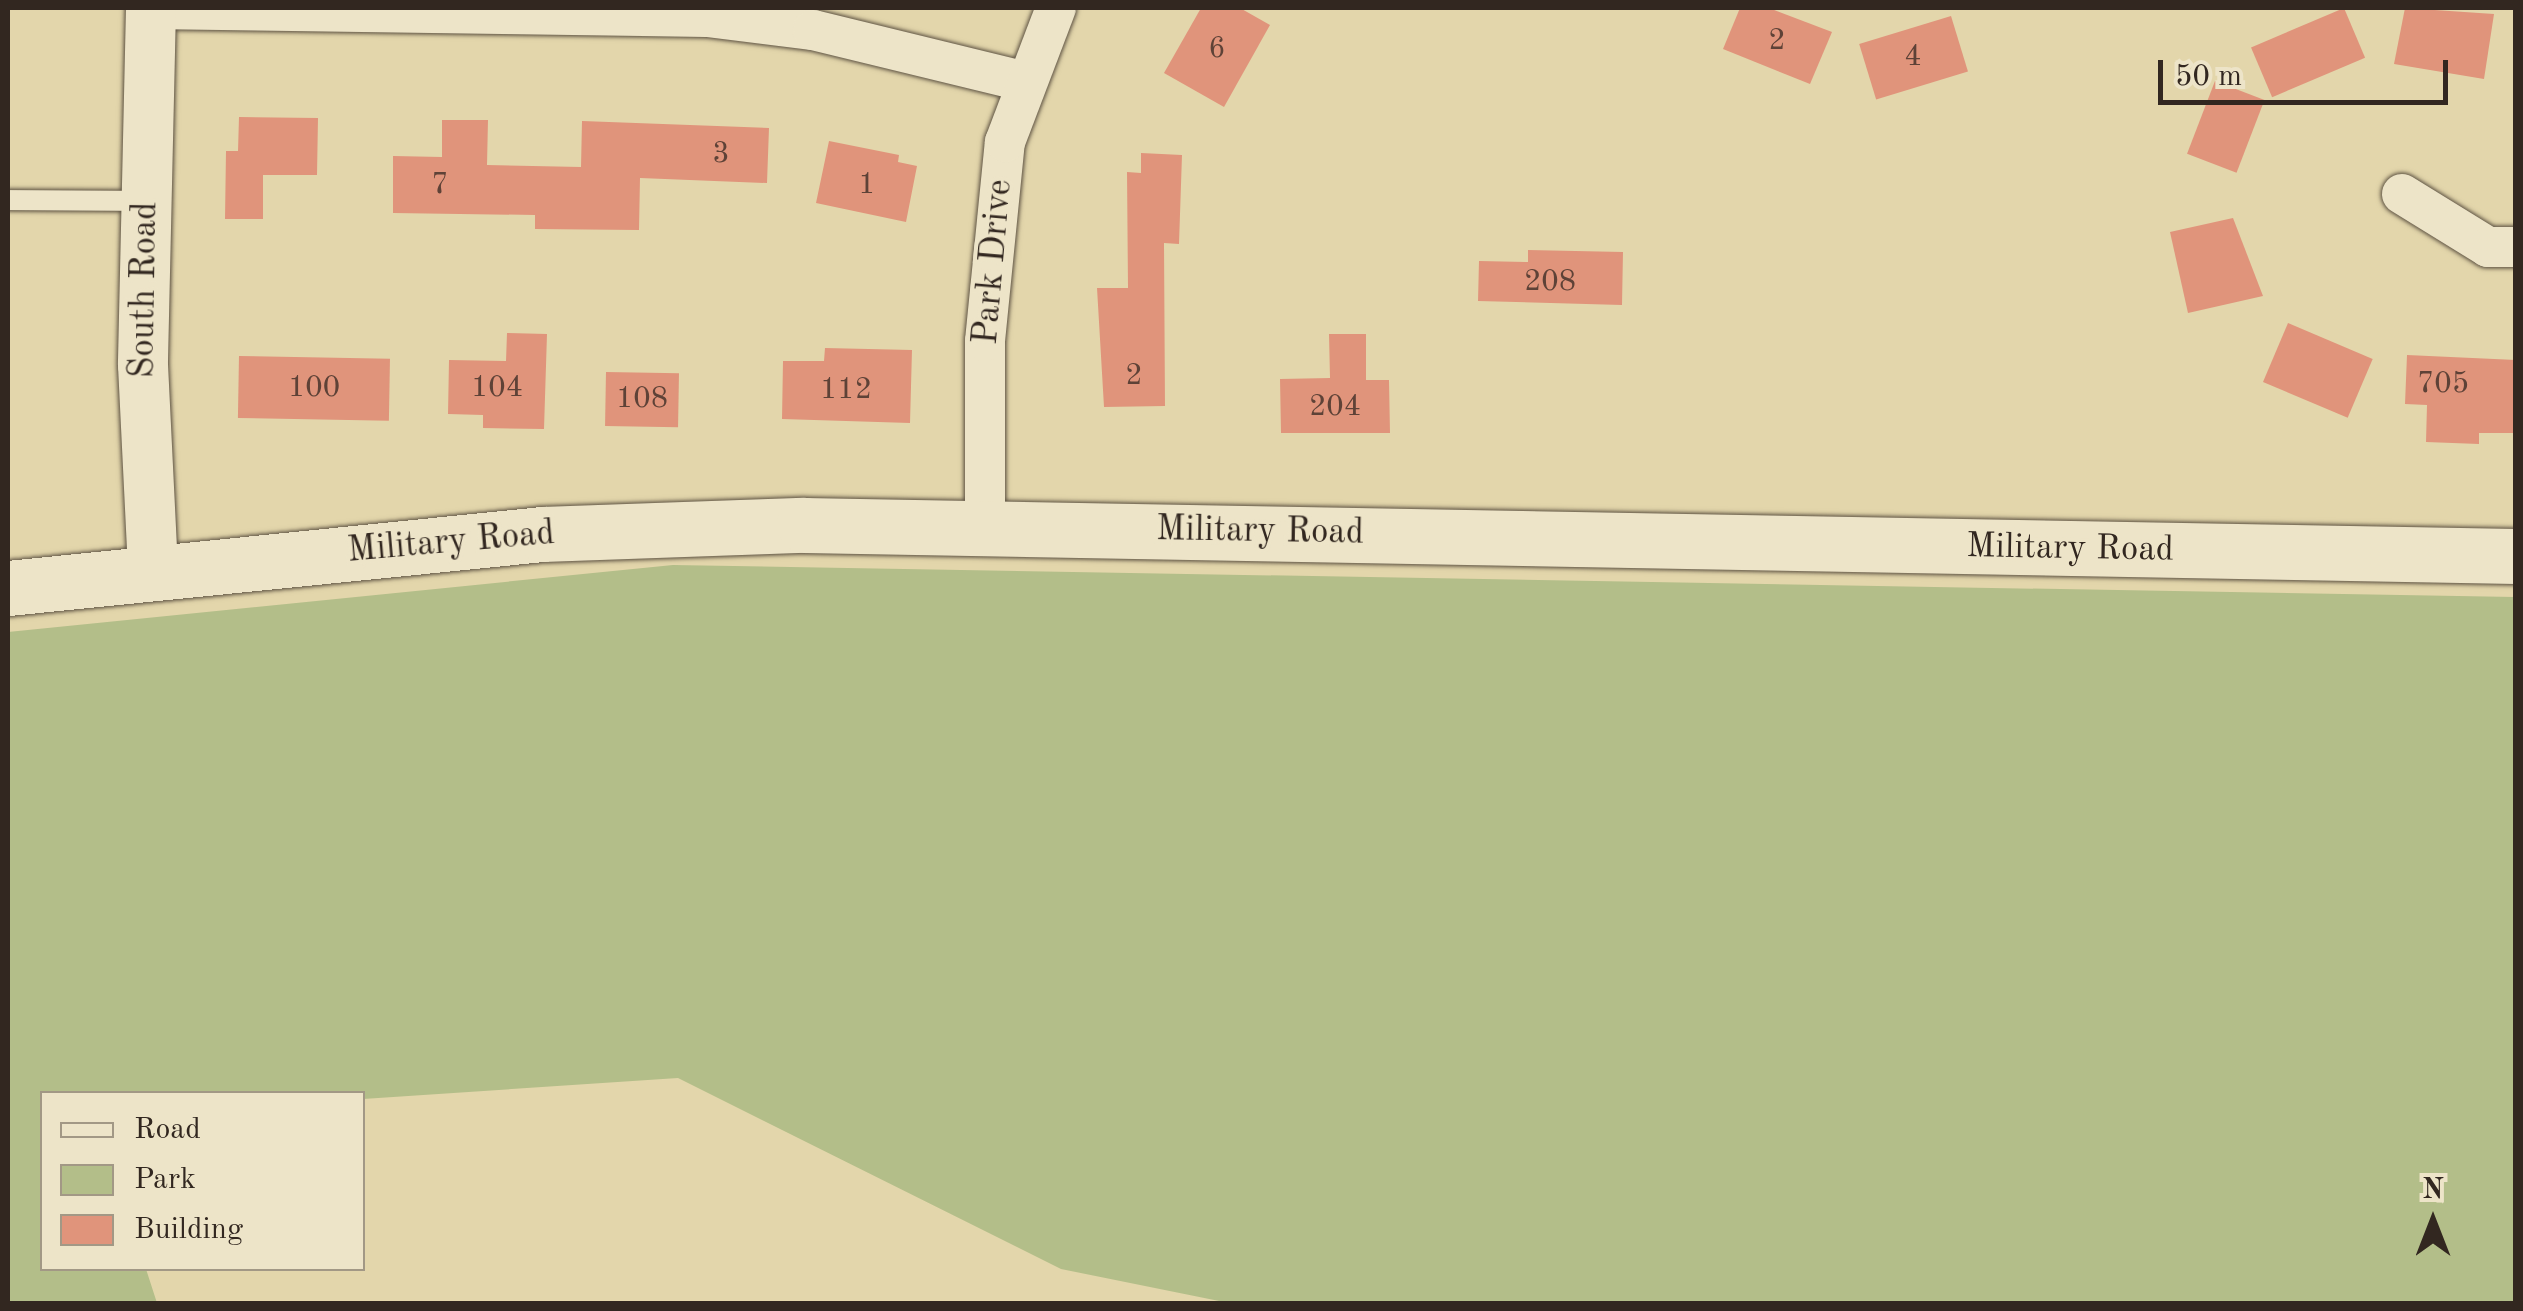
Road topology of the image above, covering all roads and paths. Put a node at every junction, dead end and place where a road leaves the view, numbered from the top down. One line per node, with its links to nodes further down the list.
1 (151, 8): 3 (street); 6 (street, South Road)
2 (1056, 8): 3 (street, Park Drive)
3 (1022, 81): 8 (street, Park Drive)
4 (2402, 194): 7 (street)
5 (8, 200): 6 (lane)
6 (146, 201): 10 (street, South Road)
7 (2516, 247)
8 (985, 527): 9 (main road, Military Road); 10 (main road, Military Road)
9 (2516, 556)
10 (153, 572): 11 (main road, Military Road)
11 (8, 588)

